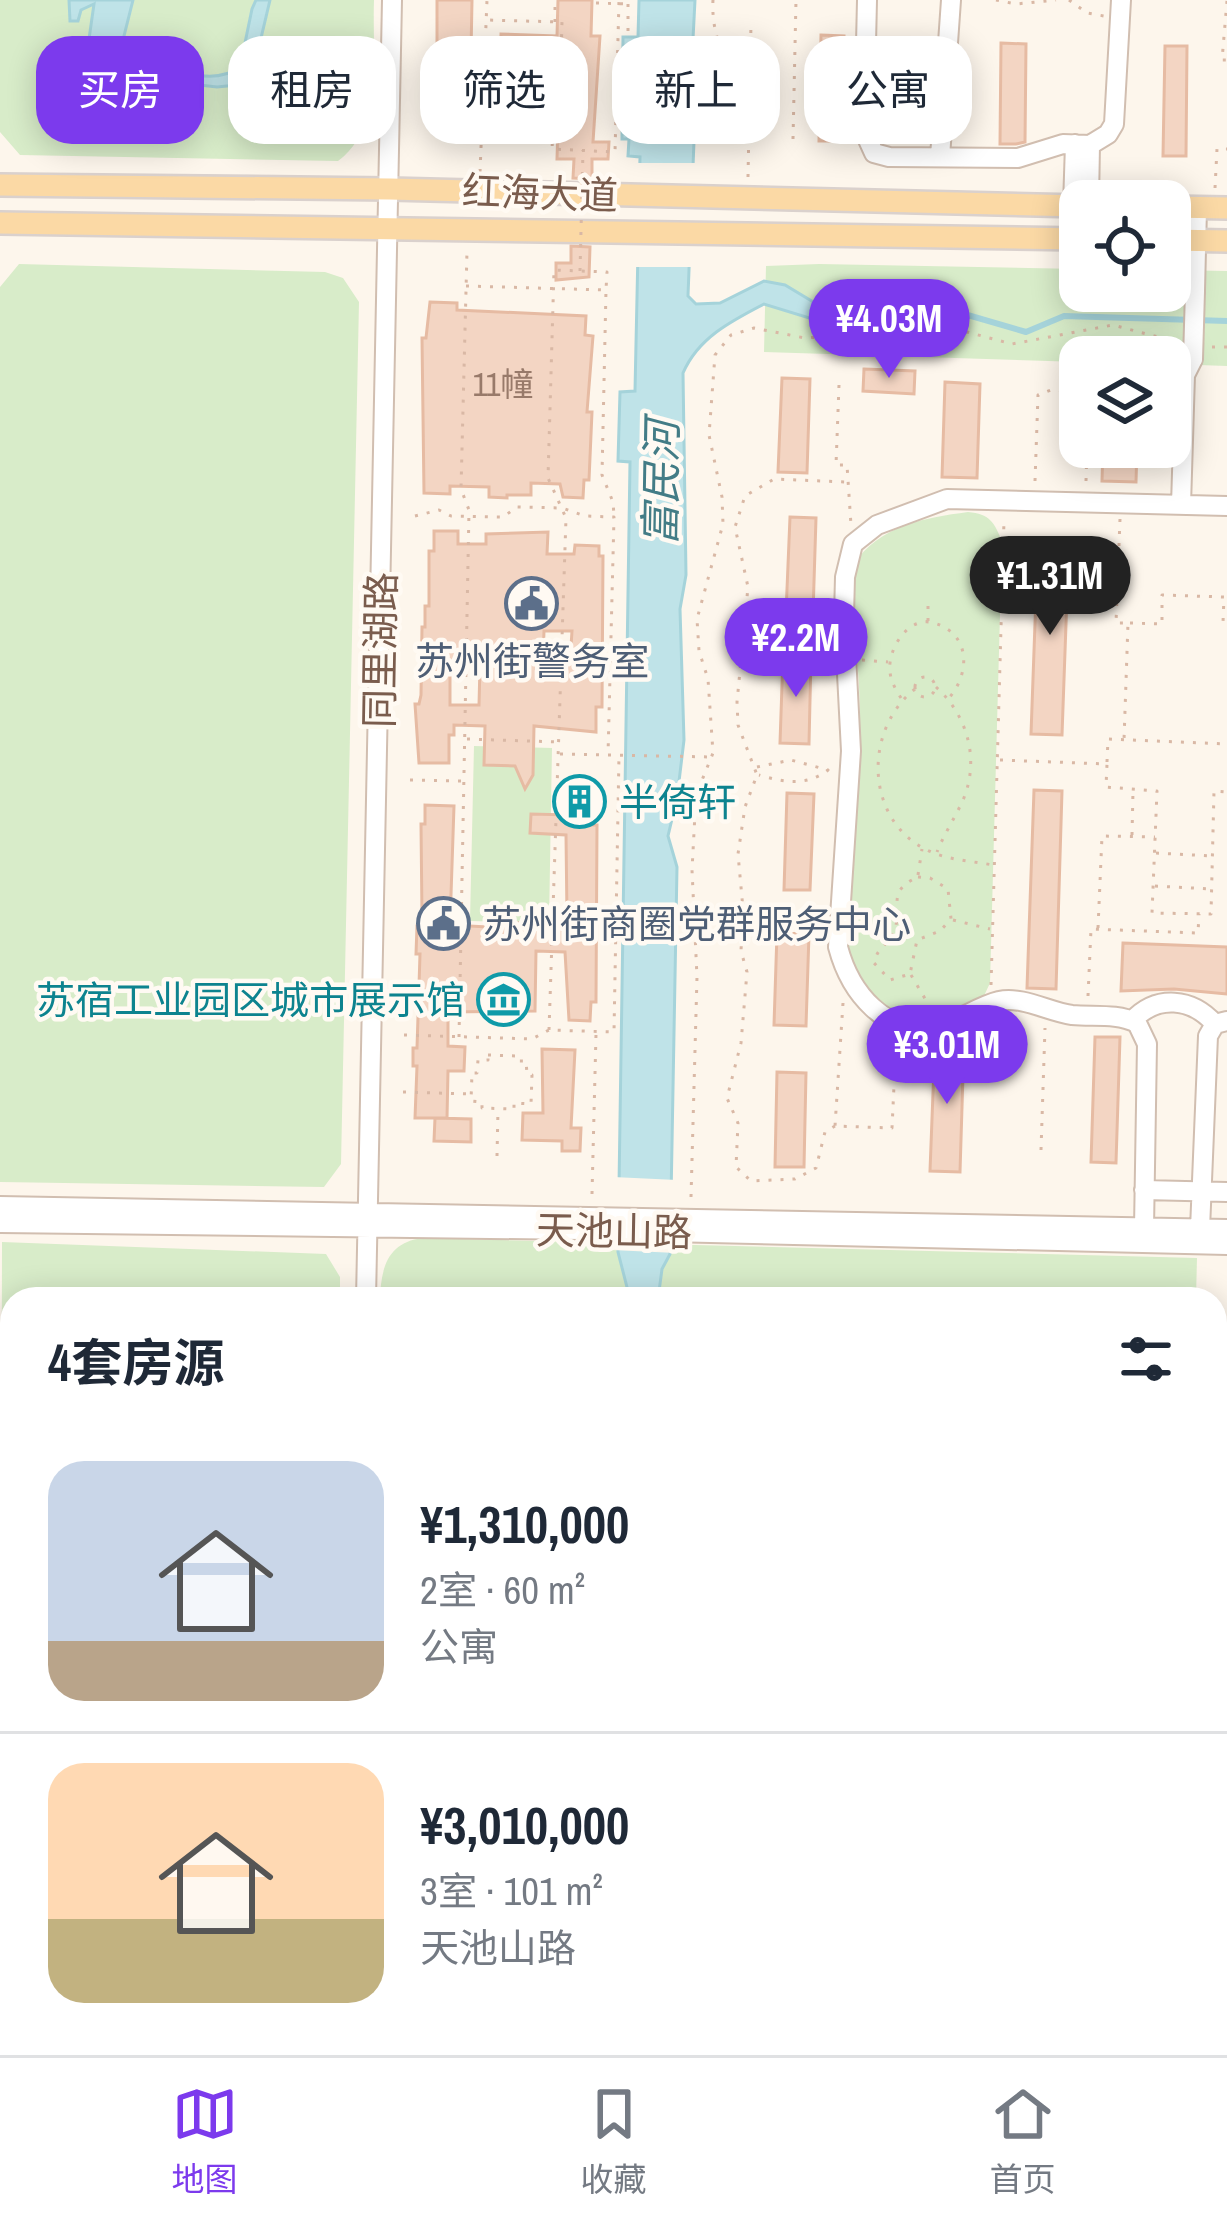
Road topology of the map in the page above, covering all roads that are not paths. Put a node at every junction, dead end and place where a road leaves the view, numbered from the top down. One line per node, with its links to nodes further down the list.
1 (392, 0): 9 (street, 同里湖路)
2 (867, 0): 6 (street)
3 (951, 0): 6 (street)
4 (1121, 9): 5 (street)
5 (1083, 144): 6 (street); 7 (street)
6 (940, 157)
7 (1082, 180)
8 (0, 185): 9 (main road, 红海大道)
9 (390, 189): 10 (main road, 红海大道); 13 (street, 同里湖路)
10 (1059, 204)
11 (1213, 208): 16 (street)
12 (0, 223): 13 (main road, 红海大道)
13 (389, 227): 14 (main road, 红海大道); 26 (street, 同里湖路)
14 (1059, 239)
15 (1191, 241): 16 (main road)
16 (1196, 241): 17 (main road); 18 (street, bridge)
17 (1227, 241)
18 (1186, 505): 19 (street); 20 (street)
19 (1227, 506)
20 (1132, 1021): 21 (street); 22 (street)
21 (1221, 1023): 23 (street)
22 (1144, 1190): 23 (street); 29 (street)
23 (1202, 1191): 24 (street); 30 (street)
24 (1227, 1192)
25 (0, 1206): 26 (street, 天池山路)
26 (368, 1220): 27 (street, 天池山路); 28 (street, 天池山路); 33 (street, 同里湖路)
27 (0, 1223)
28 (716, 1227): 29 (street, 天池山路); 32 (street, 天池山路)
29 (1144, 1228): 30 (street, 天池山路)
30 (1200, 1229): 31 (street, 天池山路)
31 (1227, 1229)
32 (1227, 1245)
33 (366, 1287)

